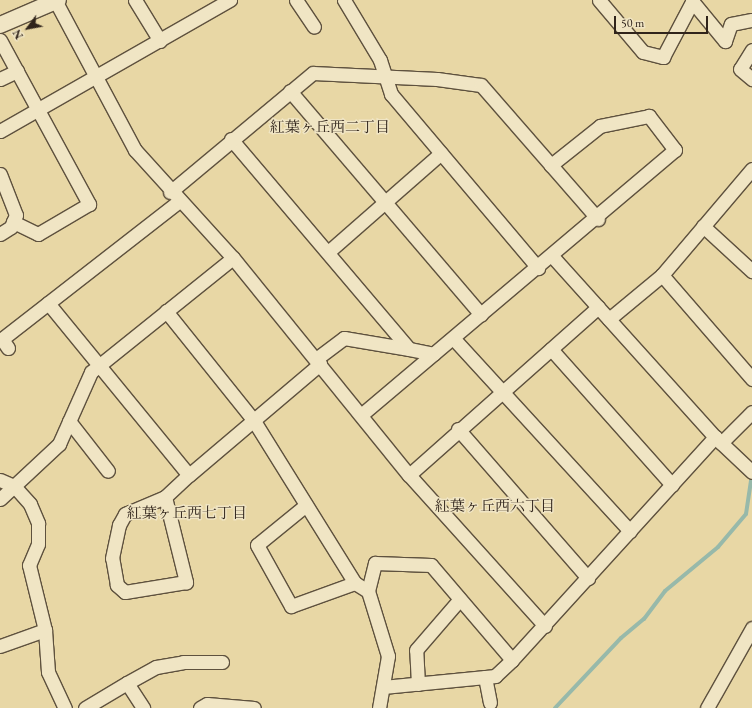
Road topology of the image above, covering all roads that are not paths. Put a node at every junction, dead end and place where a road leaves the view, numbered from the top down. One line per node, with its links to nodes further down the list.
1 (56, 0): 9 (street); 15 (street)
2 (135, 0): 12 (street)
3 (296, 0): 10 (street)
4 (344, 0): 16 (street)
5 (599, 0): 6 (street)
6 (692, 0): 8 (street)
7 (222, 2): 12 (street)
8 (752, 20)
9 (0, 25)
10 (314, 27)
11 (0, 40): 14 (street)
12 (160, 41): 15 (street)
13 (752, 50): 18 (street)
14 (17, 71): 17 (street); 20 (street)
15 (97, 77): 20 (street); 27 (street)
16 (387, 78): 19 (street); 23 (street); 24 (street)
17 (0, 79)
18 (752, 79)
19 (290, 91): 22 (street); 28 (street)
20 (39, 110): 21 (street); 30 (street)
21 (0, 131)
22 (231, 138): 27 (street); 33 (street)
23 (441, 153): 28 (street); 36 (street)
24 (551, 165): 29 (street); 29 (street)
25 (751, 171): 31 (street)
26 (0, 174): 30 (street)
27 (175, 196): 35 (street); 39 (street)
28 (386, 203): 33 (street); 42 (street)
29 (598, 219): 34 (street)
30 (13, 222): 32 (street)
31 (703, 226): 37 (street); 38 (street)
32 (0, 234)
33 (328, 252): 46 (street)
34 (552, 256): 36 (street); 40 (street)
35 (233, 258): 41 (street); 49 (street)
36 (538, 268): 42 (street)
37 (752, 271)
38 (662, 274): 43 (street); 51 (street)
39 (48, 303): 45 (street); 50 (street)
40 (598, 307): 43 (street); 47 (street)
41 (166, 311): 50 (street); 56 (street)
42 (481, 315): 44 (street)
43 (609, 319): 58 (street)
44 (454, 338): 48 (street); 52 (street)
45 (8, 348)
46 (409, 349): 48 (street); 49 (street)
47 (551, 350): 52 (street); 64 (street)
48 (434, 354): 54 (street)
49 (318, 361): 54 (street); 56 (street)
50 (99, 366): 55 (street); 61 (street)
51 (752, 379)
52 (502, 390): 57 (street); 69 (street)
53 (752, 412): 58 (street)
54 (361, 414): 62 (street)
55 (69, 421): 59 (street); 65 (street)
56 (254, 421): 61 (street); 68 (street)
57 (458, 429): 62 (street); 70 (street)
58 (718, 440): 60 (street); 64 (street)
59 (108, 471)
60 (752, 472)
61 (189, 475): 66 (street)
62 (409, 475): 74 (street)
63 (0, 480): 65 (street)
64 (672, 485): 69 (street)
65 (14, 486): 67 (street); 76 (street)
66 (165, 497): 66 (street)
67 (0, 499)
68 (306, 505): 71 (street); 71 (street)
69 (630, 530): 70 (street)
70 (588, 578): 74 (street)
71 (355, 583): 72 (street)
72 (368, 591): 73 (street); 83 (street)
73 (460, 599): 78 (street); 82 (street)
74 (545, 626): 78 (street)
75 (752, 628): 91 (street)
76 (45, 630): 77 (street); 85 (street)
77 (0, 646)
78 (512, 660): 80 (street)
79 (222, 662): 81 (street)
80 (485, 677): 82 (street); 84 (street)
81 (127, 683): 86 (street); 87 (street)
82 (418, 684): 83 (street)
83 (383, 686): 90 (street)
84 (490, 703)
85 (65, 708)
86 (85, 708)
87 (143, 708)
88 (200, 708): 89 (street)
89 (254, 708)
90 (379, 708)
91 (707, 708)

